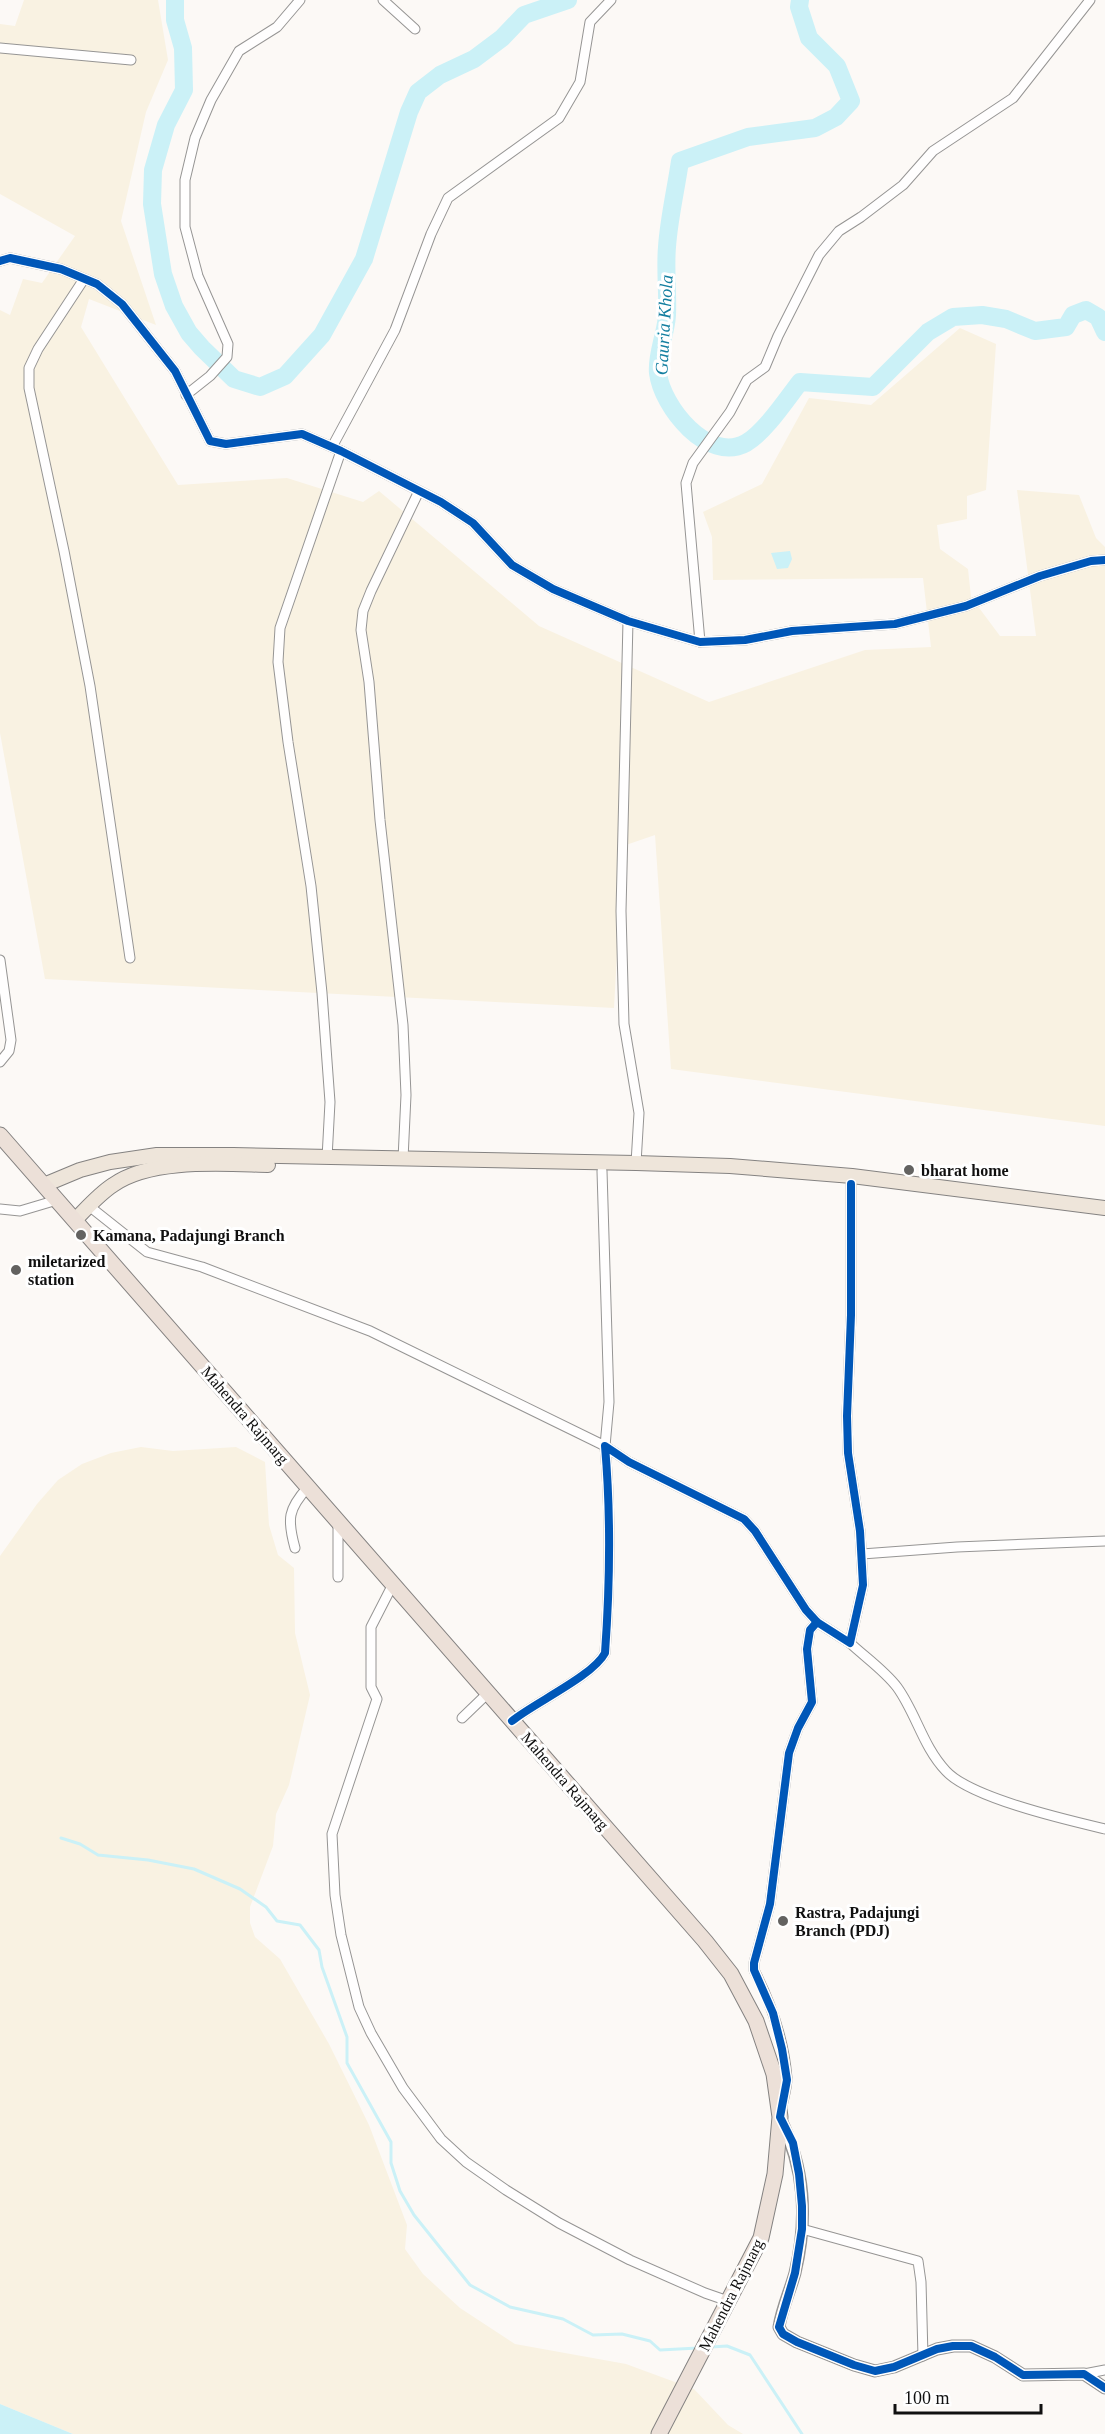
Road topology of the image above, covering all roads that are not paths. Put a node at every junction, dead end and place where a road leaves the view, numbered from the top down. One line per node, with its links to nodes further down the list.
1 (300, 0): 10 (street)
2 (383, 0): 5 (street)
3 (611, 0): 11 (street)
4 (1090, 0): 15 (street)
5 (415, 29)
6 (0, 48): 7 (street)
7 (130, 60)
8 (0, 261): 9 (street)
9 (84, 279): 10 (street); 16 (street)
10 (186, 395): 11 (street)
11 (337, 449): 12 (street); 20 (street)
12 (419, 490): 14 (street); 21 (street)
13 (1105, 560): 15 (street)
14 (628, 621): 15 (street); 22 (street)
15 (700, 642)
16 (129, 958)
17 (0, 960): 18 (street)
18 (0, 1062)
19 (0, 1135): 25 (highway, Mahendra Rajmarg)
20 (327, 1158): 21 (main road); 25 (main road)
21 (403, 1159): 22 (main road)
22 (636, 1163): 28 (main road)
23 (602, 1171): 24 (main road); 27 (main road); 32 (street)
24 (851, 1184): 30 (main road); 37 (street)
25 (44, 1185): 26 (highway, Mahendra Rajmarg)
26 (57, 1200): 29 (street); 31 (highway, Mahendra Rajmarg)
27 (89, 1206): 31 (main road); 32 (street)
28 (1105, 1208)
29 (0, 1209)
30 (1105, 1216)
31 (75, 1220): 33 (highway, Mahendra Rajmarg)
32 (605, 1446): 40 (street); 44 (street)
33 (308, 1487): 34 (highway, Mahendra Rajmarg); 36 (street)
34 (338, 1521): 38 (street); 39 (highway, Mahendra Rajmarg)
35 (1105, 1541): 37 (street)
36 (296, 1548)
37 (862, 1554): 41 (street)
38 (339, 1577)
39 (392, 1586): 42 (highway, Mahendra Rajmarg); 48 (street)
40 (817, 1622): 41 (street); 46 (street)
41 (850, 1643): 45 (street)
42 (488, 1694): 43 (street); 44 (highway, Mahendra Rajmarg)
43 (462, 1718)
44 (512, 1721): 46 (highway, Mahendra Rajmarg)
45 (1105, 1829)
46 (780, 2117): 47 (street); 48 (highway, Mahendra Rajmarg)
47 (802, 2229): 49 (street); 49 (street)
48 (725, 2308): 53 (highway, Mahendra Rajmarg)
49 (923, 2356): 51 (street)
50 (1105, 2370): 51 (street)
51 (1084, 2374): 52 (street)
52 (1105, 2388)
53 (659, 2434)

